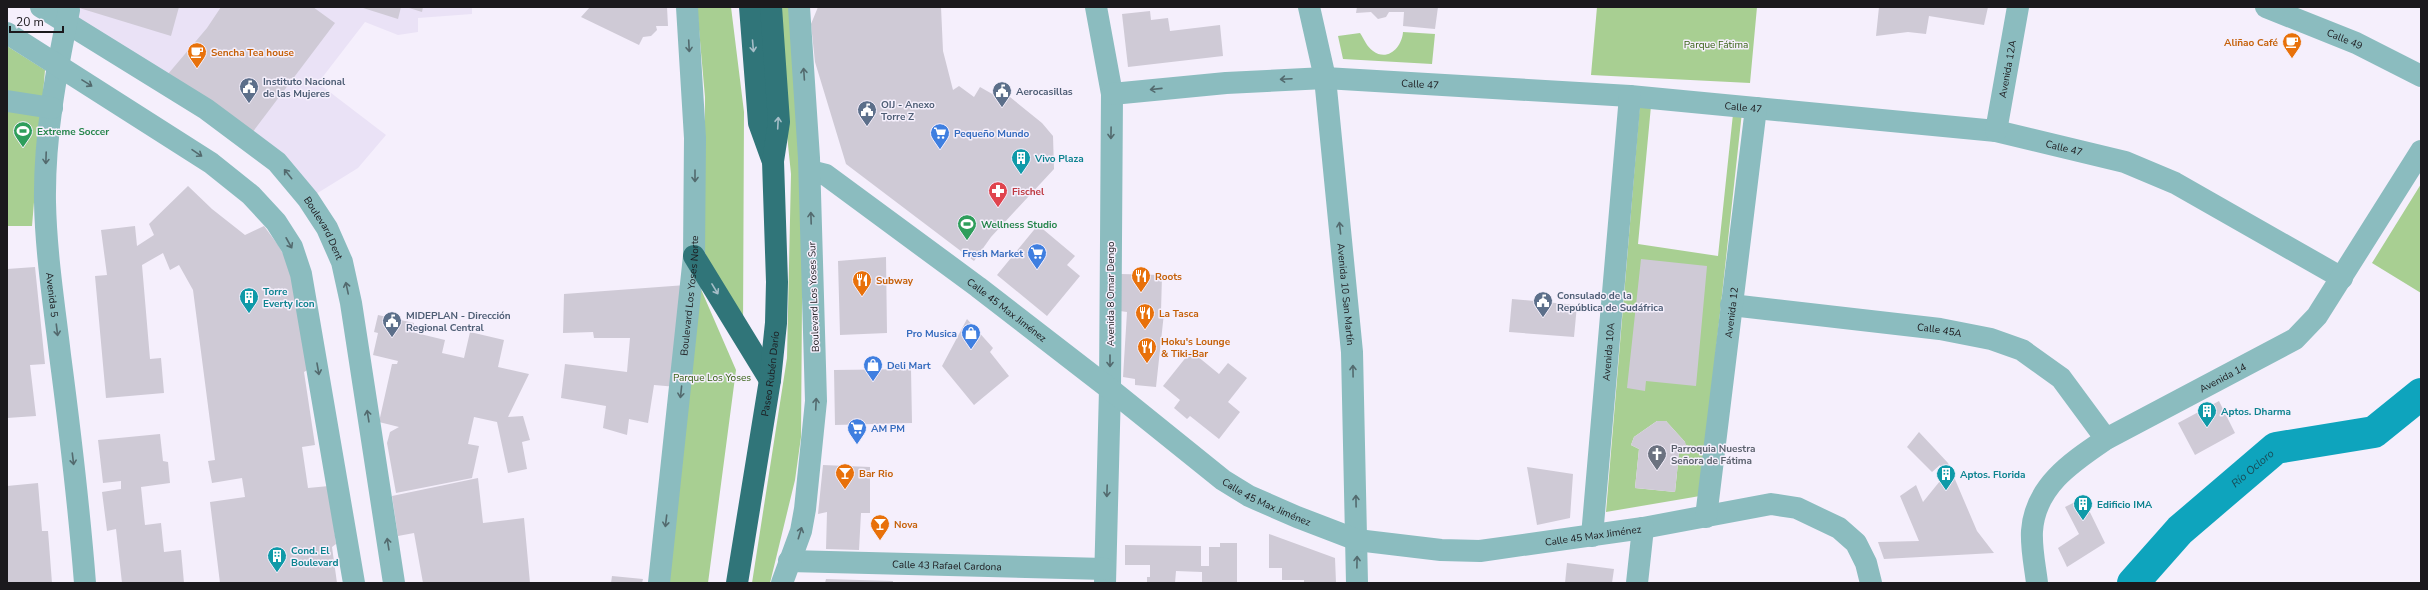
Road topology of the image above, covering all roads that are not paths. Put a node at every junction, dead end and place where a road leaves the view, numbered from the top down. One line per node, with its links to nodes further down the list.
1 (41, 7): 10 (street, Boulevard Dent)
2 (687, 7): 24 (street, Boulevard Los Yoses Norte, one-way to 24)
3 (750, 7): 22 (highway, Paseo Rubén Darío, one-way to 22)
4 (771, 7): 22 (highway, Paseo Rubén Darío, one-way to 4)
5 (799, 7): 23 (street, Boulevard Los Yoses Sur, one-way to 5)
6 (1096, 7): 15 (street, Avenida 8 Omar Dengo)
7 (1309, 7): 14 (street, Avenida 10 San Martín)
8 (2018, 7): 20 (street, Avenida 12A)
9 (2266, 7): 13 (street, Calle 49)
10 (68, 15): 12 (street, Avenida 5); 38 (street, Boulevard Dent, one-way to 10)
11 (7, 32): 12 (street)
12 (57, 64): 18 (street, Avenida 5); 37 (street, one-way to 37)
13 (2421, 76)
14 (1325, 78): 15 (street, Calle 47, one-way to 15); 16 (street, Calle 47); 33 (street, Avenida 10 San Martín, one-way to 14)
15 (1112, 94): 28 (street, Avenida 8 Omar Dengo, one-way to 28)
16 (1630, 96): 19 (street, Calle 47); 32 (street, Avenida 10A)
17 (7, 102): 18 (street)
18 (52, 108): 36 (street, Avenida 5, one-way to 36)
19 (1756, 108): 20 (street, Calle 47); 26 (street, Avenida 12)
20 (1996, 131): 25 (street, Calle 47)
21 (2421, 151): 25 (street, Avenida 14)
22 (773, 161): 27 (highway, Paseo Rubén Darío)
23 (810, 171): 28 (street, Calle 45 Max Jiménez); 34 (street, Boulevard Los Yoses Sur, one-way to 23)
24 (694, 256): 27 (highway, one-way to 27); 39 (street, Boulevard Los Yoses Norte, one-way to 39)
25 (2342, 278): 29 (street, Avenida 14)
26 (1731, 305): 29 (street, Calle 45A); 30 (street, Avenida 12)
27 (770, 380): 40 (highway, Paseo Rubén Darío)
28 (1110, 389): 33 (street, Calle 45 Max Jiménez); 35 (street, Avenida 8 Omar Dengo, one-way to 35)
29 (2106, 439): 45 (street, Avenida 14)
30 (1706, 517): 31 (street, Calle 45 Max Jiménez); 44 (street, Calle 45 Max Jiménez)
31 (1643, 528): 32 (street, Calle 45 Max Jiménez); 43 (street)
32 (1592, 536): 33 (street, Calle 45 Max Jiménez)
33 (1357, 540): 42 (street, Avenida 10 San Martín, one-way to 33)
34 (789, 561): 35 (street, Calle 43 Rafael Cardona); 41 (street, Boulevard Los Yoses Sur)
35 (1105, 576)
36 (85, 583)
37 (354, 583)
38 (394, 583)
39 (659, 583)
40 (737, 583)
41 (782, 583)
42 (1356, 583)
43 (1637, 583)
44 (1871, 583)
45 (2037, 583)

